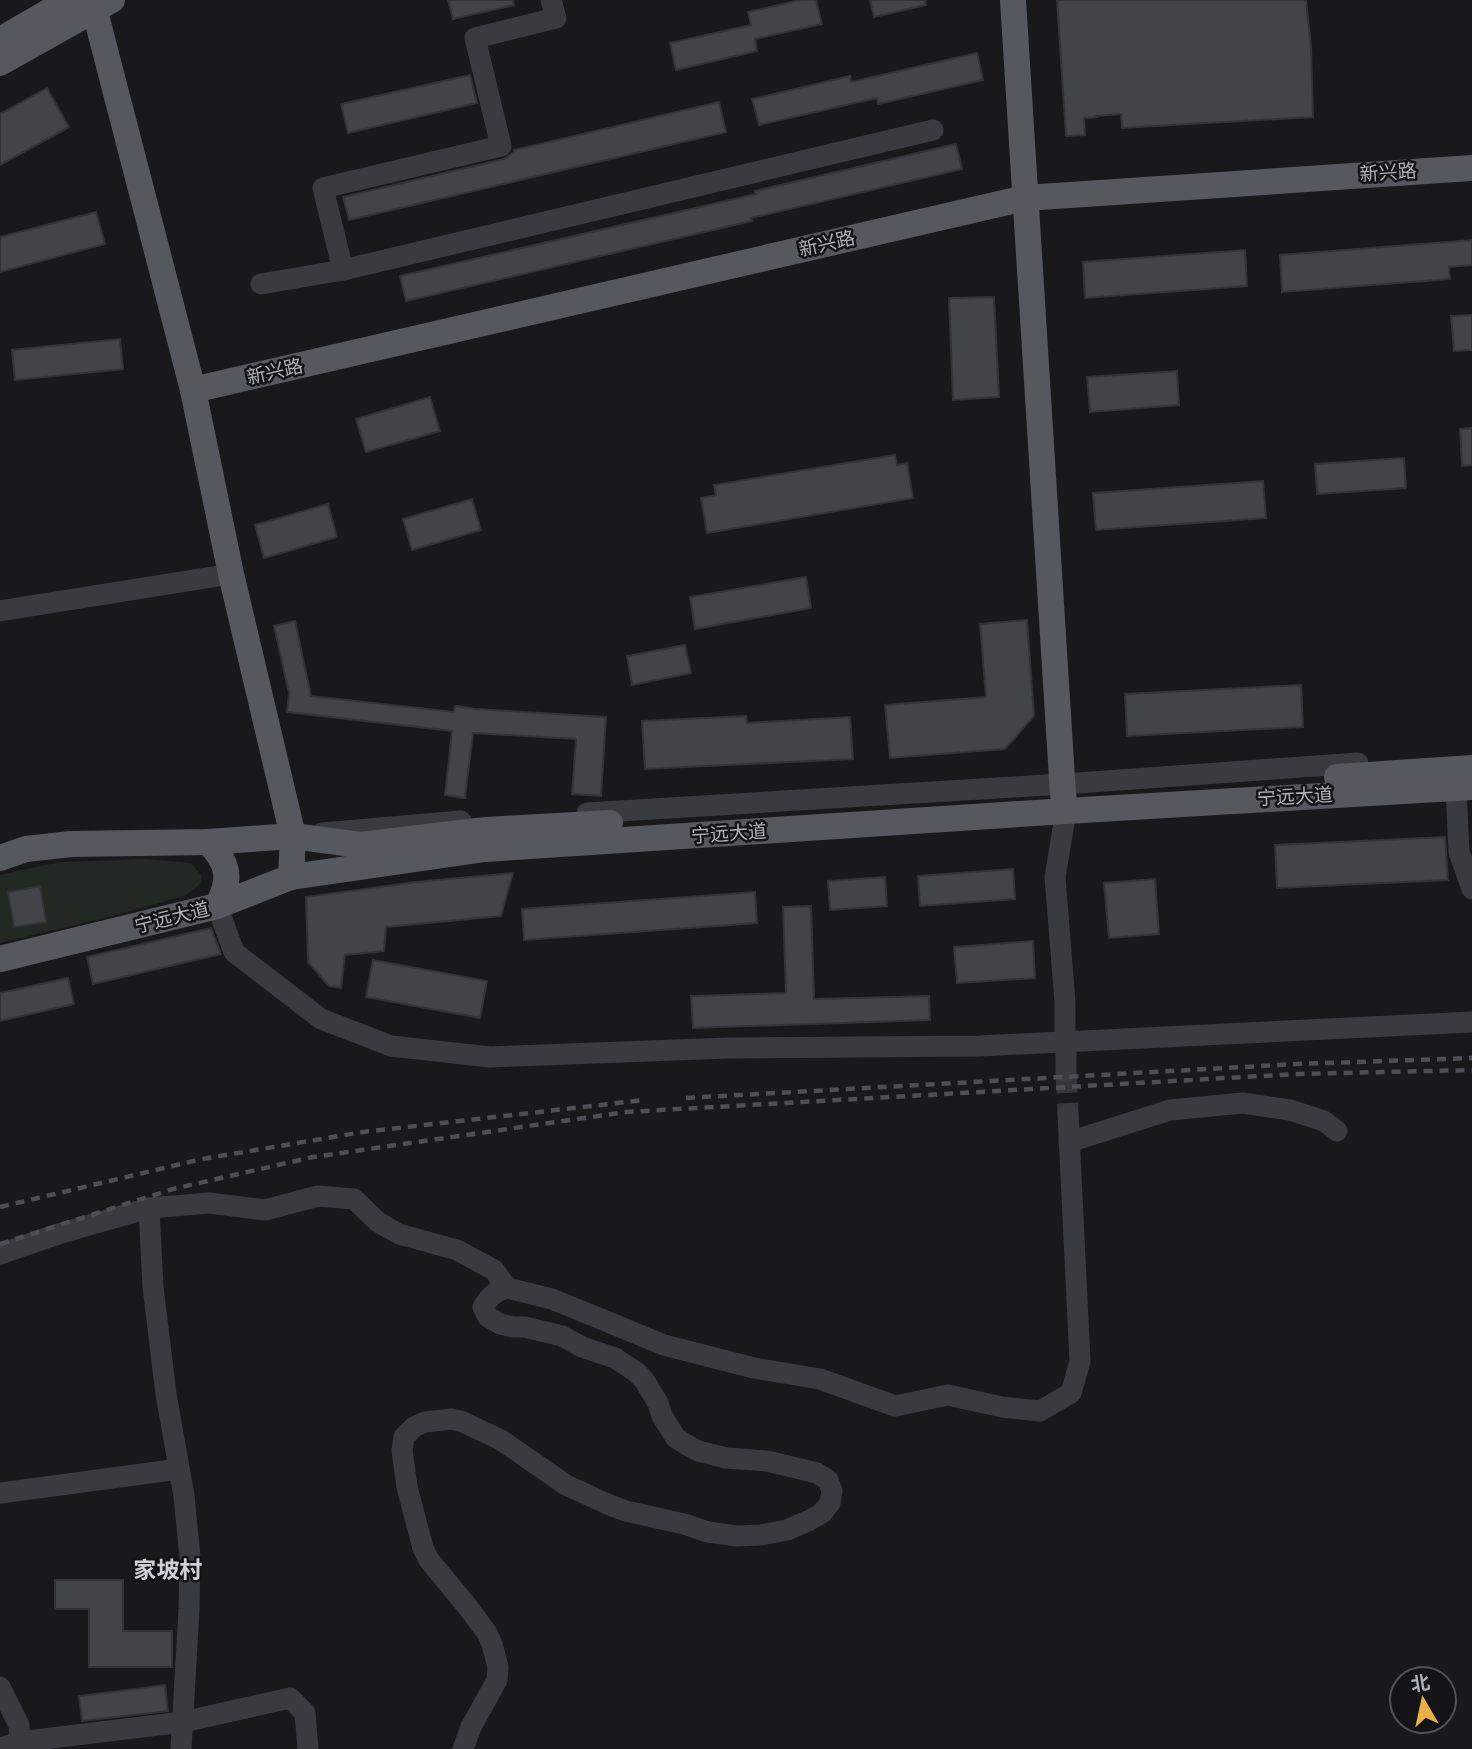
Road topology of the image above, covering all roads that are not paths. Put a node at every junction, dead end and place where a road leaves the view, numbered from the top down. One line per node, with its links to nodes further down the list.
1 (69, 0): 5 (main road)
2 (551, 0): 11 (street)
3 (1013, 0): 10 (main road)
4 (99, 3): 6 (main road); 13 (main road)
5 (0, 40)
6 (0, 63)
7 (933, 130): 11 (street)
8 (1472, 168): 10 (main road, 新兴路)
9 (1472, 182): 10 (main road, 新兴路)
10 (1026, 205): 13 (main road, 新兴路); 18 (main road)
11 (343, 270): 12 (street)
12 (261, 284)
13 (195, 399): 14 (main road)
14 (231, 573): 15 (street); 19 (main road)
15 (0, 611)
16 (1472, 755): 18 (street, 宁远大道)
17 (1467, 781): 18 (main road, 宁远大道); 23 (street)
18 (1064, 796): 19 (main road, 宁远大道); 22 (main road, 宁远大道); 27 (street)
19 (293, 836): 20 (main road, 宁远大道); 22 (main road)
20 (208, 842): 21 (main road, 宁远大道); 24 (main road)
21 (0, 858)
22 (291, 877): 24 (main road, 宁远大道)
23 (1472, 889)
24 (217, 906): 25 (main road, 宁远大道); 26 (street)
25 (0, 959)
26 (1472, 1022)
27 (1065, 1030)
28 (1068, 1114): 30 (street)
29 (1337, 1131): 30 (street)
30 (1069, 1142): 33 (street)
31 (149, 1208): 32 (street); 33 (street); 34 (street)
32 (0, 1254)
33 (507, 1288): 41 (street)
34 (179, 1469): 35 (street); 37 (street)
35 (0, 1493)
36 (0, 1687): 38 (street)
37 (183, 1722): 38 (street); 39 (street); 40 (street)
38 (13, 1746)
39 (181, 1749)
40 (308, 1749)
41 (463, 1749)

